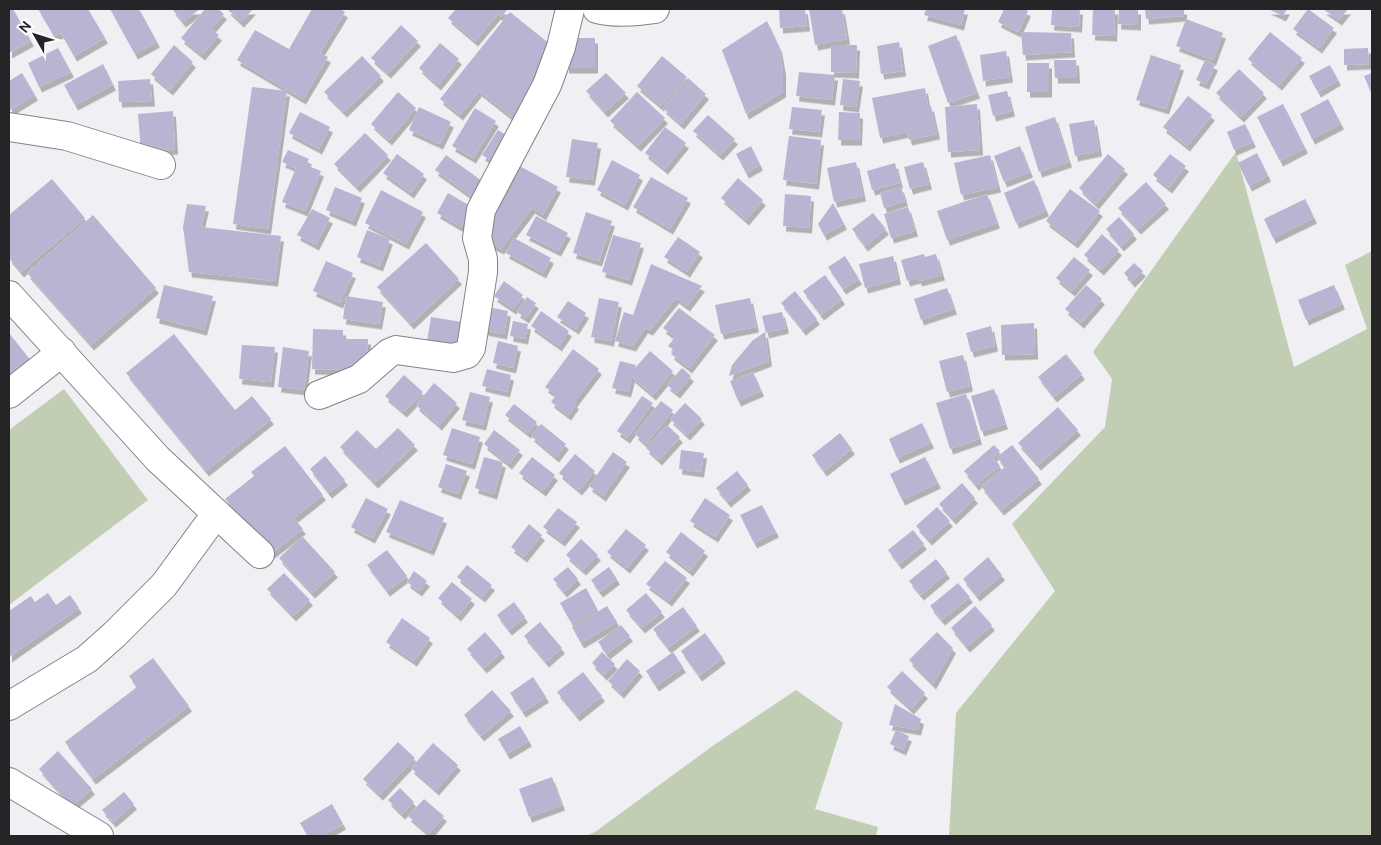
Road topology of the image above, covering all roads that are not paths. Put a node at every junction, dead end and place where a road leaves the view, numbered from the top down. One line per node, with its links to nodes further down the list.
1 (570, 9): 9 (main road)
2 (598, 9): 3 (main road)
3 (655, 9)
4 (9, 127): 5 (main road)
5 (161, 165)
6 (9, 295): 7 (main road)
7 (62, 352): 8 (main road); 10 (main road)
8 (9, 394)
9 (319, 396)
10 (216, 514): 11 (main road); 12 (main road)
11 (260, 554)
12 (9, 706)
13 (9, 782): 14 (main road)
14 (99, 836)

